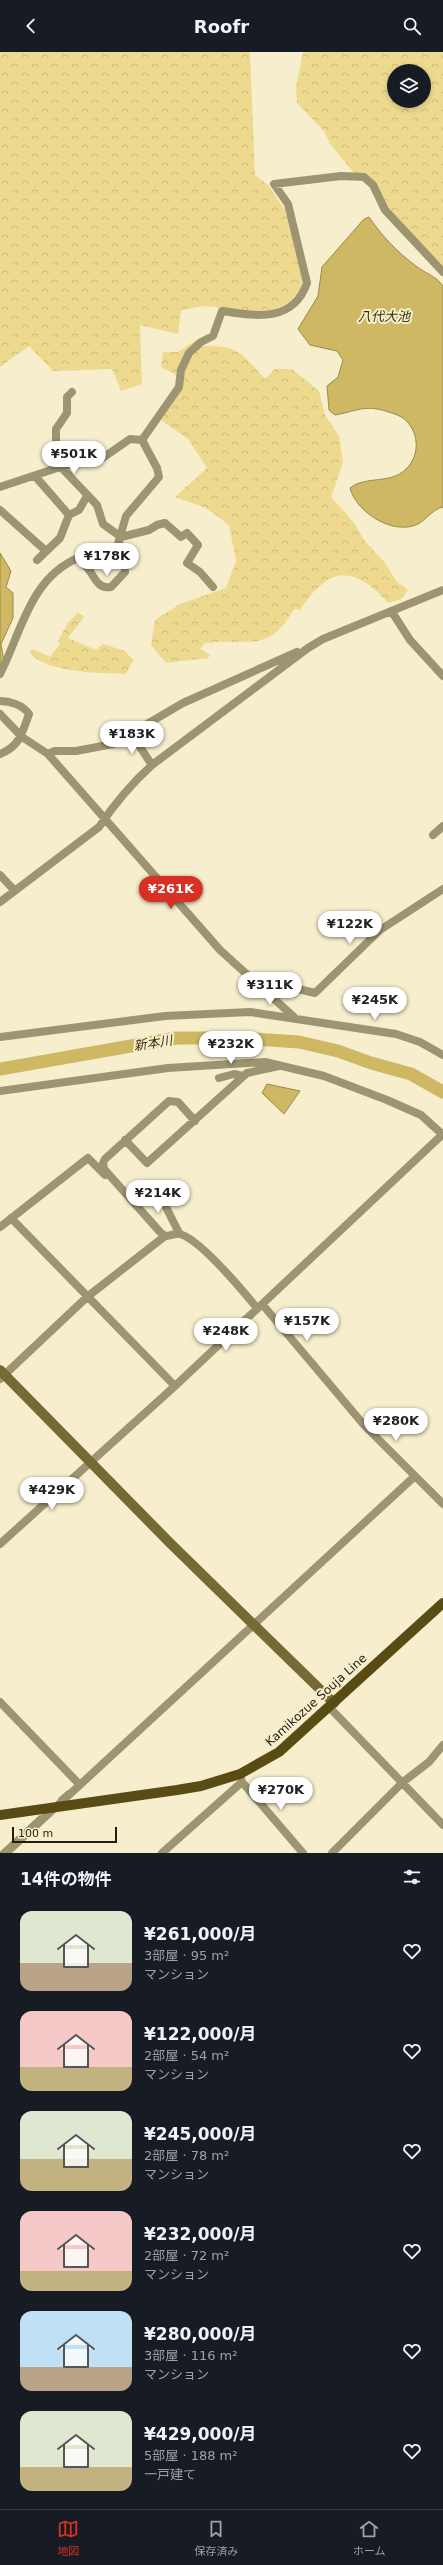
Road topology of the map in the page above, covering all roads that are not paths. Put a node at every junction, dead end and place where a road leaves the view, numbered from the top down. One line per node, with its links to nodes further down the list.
1 (443, 272): 3 (street)
2 (72, 392): 4 (street)
3 (142, 440): 4 (street); 10 (street)
4 (60, 468): 5 (street); 7 (street)
5 (35, 476): 6 (street); 9 (street)
6 (0, 488)
7 (87, 496): 9 (street); 10 (street)
8 (0, 510): 11 (street)
9 (68, 515): 11 (street)
10 (120, 540): 12 (street); 12 (street); 14 (street)
11 (46, 551): 13 (street)
12 (78, 558): 18 (street)
13 (37, 560)
14 (213, 587)
15 (443, 590): 16 (street)
16 (392, 612): 17 (street); 19 (street)
17 (302, 653): 22 (street); 27 (street)
18 (0, 674)
19 (443, 676)
20 (0, 701): 23 (street)
21 (0, 714): 23 (street)
22 (130, 732): 26 (street); 27 (street)
23 (22, 737): 25 (street); 26 (street)
24 (0, 744): 25 (street)
25 (2, 753)
26 (48, 754): 28 (street)
27 (152, 765): 28 (street)
28 (106, 818): 33 (street); 35 (street)
29 (443, 826): 30 (street)
30 (432, 835)
31 (0, 875): 33 (street)
32 (443, 889): 35 (street)
33 (14, 890): 34 (street)
34 (0, 902)
35 (258, 982): 36 (street)
36 (294, 1017): 37 (street); 38 (street)
37 (0, 1037)
38 (443, 1055)
39 (282, 1065): 40 (street); 42 (street); 44 (street)
40 (244, 1076): 41 (street); 43 (street)
41 (219, 1078)
42 (0, 1091)
43 (195, 1121): 45 (street); 45 (street)
44 (443, 1135): 53 (street)
45 (125, 1140): 47 (street)
46 (173, 1194): 50 (street)
47 (127, 1196): 48 (street); 51 (street)
48 (11, 1218): 49 (street); 52 (street)
49 (0, 1227)
50 (179, 1234): 51 (street); 53 (street)
51 (166, 1236): 52 (street)
52 (87, 1297): 54 (street); 55 (street)
53 (260, 1306): 55 (street); 57 (street)
54 (1, 1375): 56 (street)
55 (175, 1386): 56 (street)
56 (91, 1464): 59 (street); 61 (street)
57 (416, 1476): 58 (street); 61 (street)
58 (443, 1504)
59 (0, 1544)
60 (443, 1603): 63 (main road, Kamikozue Souja Line)
61 (254, 1625): 63 (street); 67 (street)
62 (0, 1702): 67 (street)
63 (332, 1705): 65 (main road, Kamikozue Souja Line); 66 (street)
64 (443, 1745): 66 (street)
65 (241, 1778): 68 (main road, Kamikozue Souja Line); 72 (street); 73 (street)
66 (403, 1782): 70 (street); 74 (street)
67 (79, 1784): 68 (street)
68 (56, 1806): 69 (main road, Kamikozue Souja Line); 71 (street)
69 (0, 1814)
70 (443, 1825)
71 (6, 1853)
72 (162, 1853)
73 (303, 1853)
74 (332, 1853)

